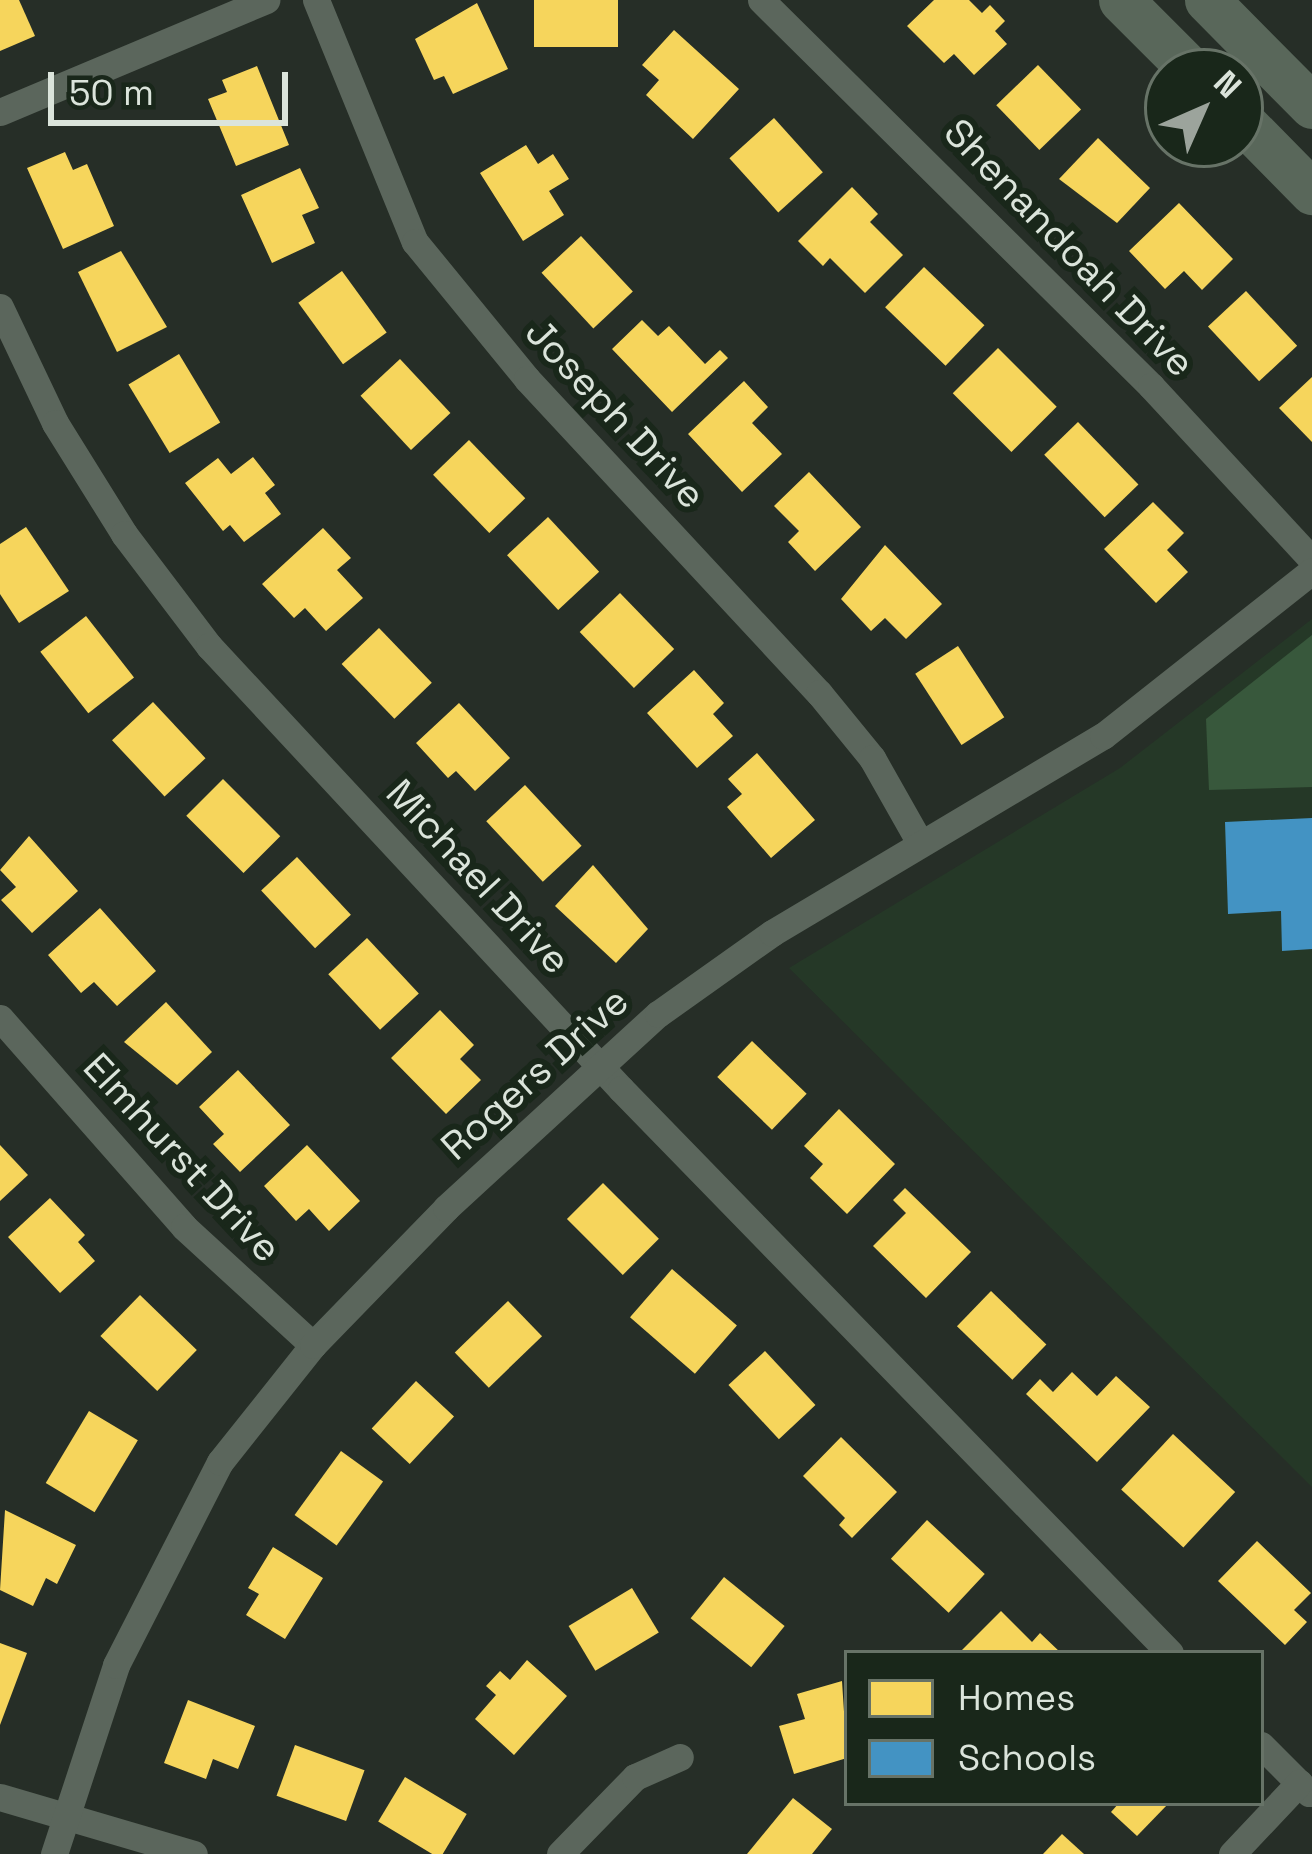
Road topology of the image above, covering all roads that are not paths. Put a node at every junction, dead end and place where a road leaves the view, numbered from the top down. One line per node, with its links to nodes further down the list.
1 (266, 0): 8 (street)
2 (316, 0): 14 (street, Joseph Drive)
3 (761, 0): 12 (street, Shenandoah Drive)
4 (1121, 0): 6 (main road)
5 (1207, 0): 7 (main road)
6 (1169, 48)
7 (1312, 106)
8 (0, 112)
9 (1264, 143): 10 (main road)
10 (1312, 192)
11 (0, 307): 16 (street, Michael Drive)
12 (1312, 560)
13 (1312, 571): 14 (street, Rogers Drive)
14 (920, 843): 16 (street, Rogers Drive)
15 (0, 1018): 17 (street, Elmhurst Drive)
16 (598, 1065): 17 (street, Rogers Drive); 18 (street, Michael Drive)
17 (313, 1345): 23 (street, Rogers Drive)
18 (1168, 1650)
19 (1264, 1747): 21 (street)
20 (680, 1757): 26 (street)
21 (1306, 1790): 27 (street)
22 (0, 1797): 23 (street)
23 (67, 1818): 24 (street, Rogers Drive); 25 (street)
24 (54, 1854)
25 (194, 1854)
26 (560, 1854)
27 (1232, 1854)

